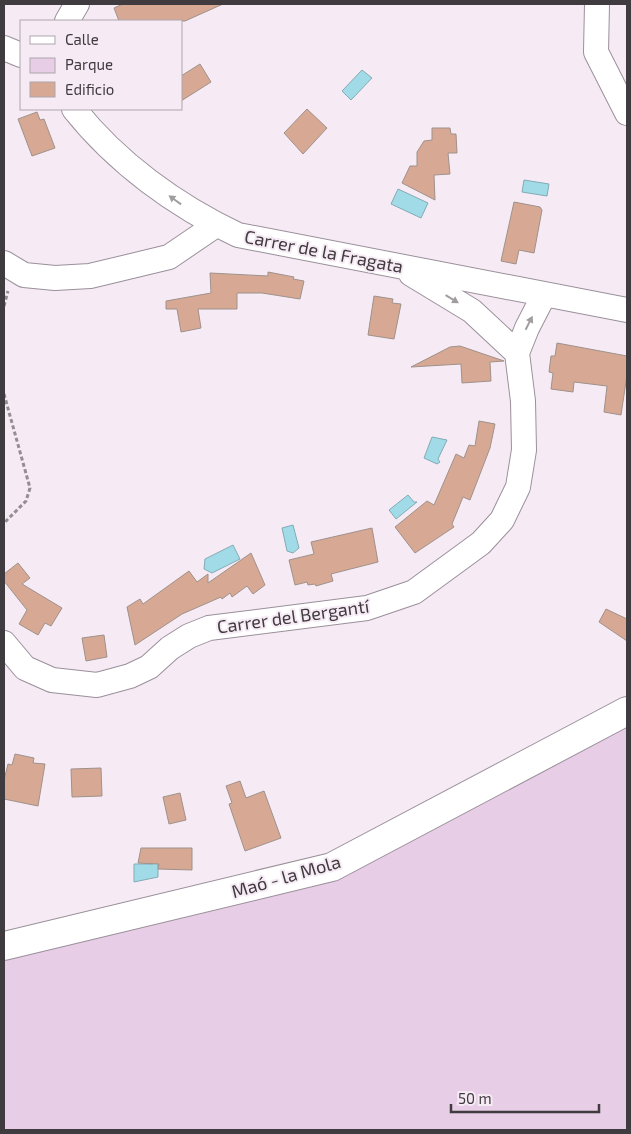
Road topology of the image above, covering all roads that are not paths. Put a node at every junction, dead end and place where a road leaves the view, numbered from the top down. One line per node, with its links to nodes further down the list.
1 (77, 4): 3 (street)
2 (597, 4): 7 (street)
3 (69, 20)
4 (4, 48): 5 (street)
5 (20, 54)
6 (75, 110): 8 (street, Carrer de la Fragata, one-way to 6)
7 (627, 114)
8 (216, 225): 9 (street); 10 (street, Carrer de la Fragata)
9 (4, 263)
10 (395, 265): 11 (street, Carrer de la Fragata); 13 (street, one-way to 13)
11 (544, 295): 12 (street, Carrer de la Fragata); 13 (street, Carrer del Bergantí, one-way to 11)
12 (627, 310)
13 (517, 353): 14 (street, Carrer del Bergantí)
14 (4, 643)
15 (627, 711): 16 (street, Maó - la Mola)
16 (4, 946)

